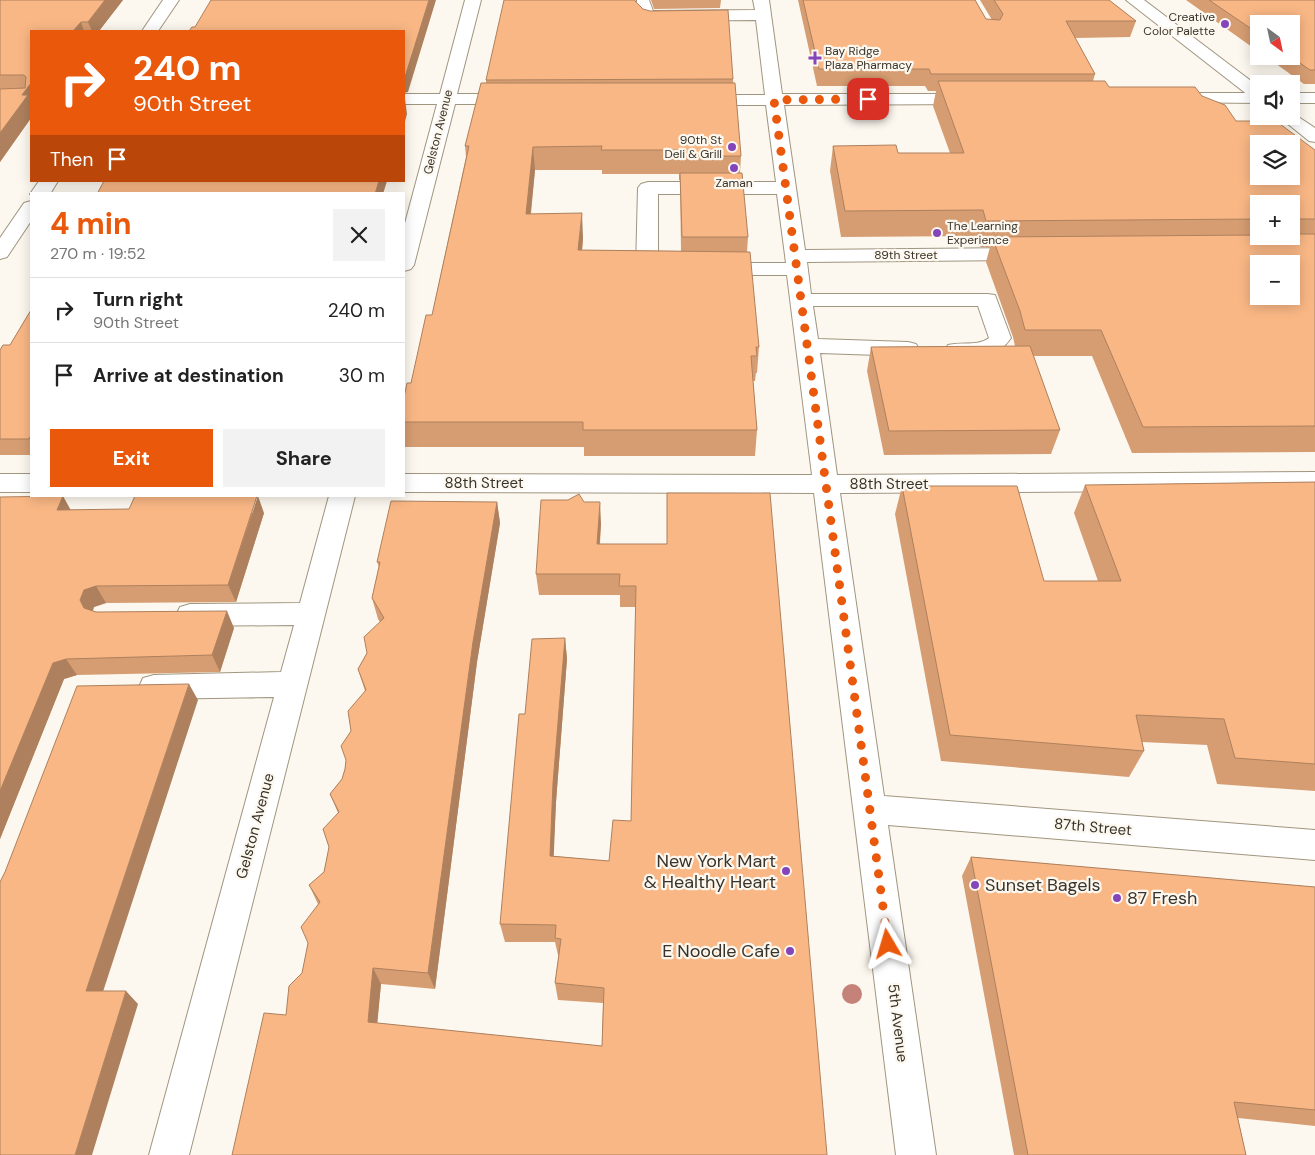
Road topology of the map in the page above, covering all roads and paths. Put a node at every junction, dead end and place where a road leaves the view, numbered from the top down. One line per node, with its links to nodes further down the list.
1 (171, 0): 6 (street)
2 (473, 0): 13 (street, Gelston Avenue)
3 (1134, 0): 7 (street)
4 (643, 2): 5 (street)
5 (762, 8): 17 (street, 5th Avenue)
6 (151, 30)
7 (1250, 89)
8 (1250, 96): 9 (street)
9 (1152, 98)
10 (1300, 98): 11 (street)
11 (1315, 98)
12 (405, 99): 13 (street)
13 (446, 99): 14 (street); 24 (street, Gelston Avenue)
14 (531, 99)
15 (985, 99): 17 (street)
16 (688, 100): 17 (street)
17 (774, 100): 20 (street, 5th Avenue)
18 (1299, 125): 19 (street)
19 (1315, 137)
20 (787, 188): 25 (street, 5th Avenue); 25 (street, 89th Street)
21 (30, 208): 22 (street)
22 (0, 253)
23 (1045, 254): 25 (street, 89th Street)
24 (405, 261)
25 (797, 262): 26 (street, 5th Avenue)
26 (802, 300): 27 (street, 5th Avenue); 27 (street)
27 (808, 346): 32 (street, 5th Avenue)
28 (1315, 481): 32 (street, 88th Street)
29 (0, 483): 30 (street)
30 (30, 483)
31 (405, 483): 32 (street, 88th Street)
32 (827, 484): 38 (street, 5th Avenue)
33 (342, 497): 34 (street, Gelston Avenue)
34 (311, 614): 35 (street); 36 (street, Gelston Avenue)
35 (164, 615)
36 (292, 684): 37 (street); 40 (street, Gelston Avenue)
37 (125, 688)
38 (870, 809): 39 (street, 87th Street); 41 (street, 5th Avenue)
39 (1315, 845)
40 (169, 1155)
41 (916, 1155)

